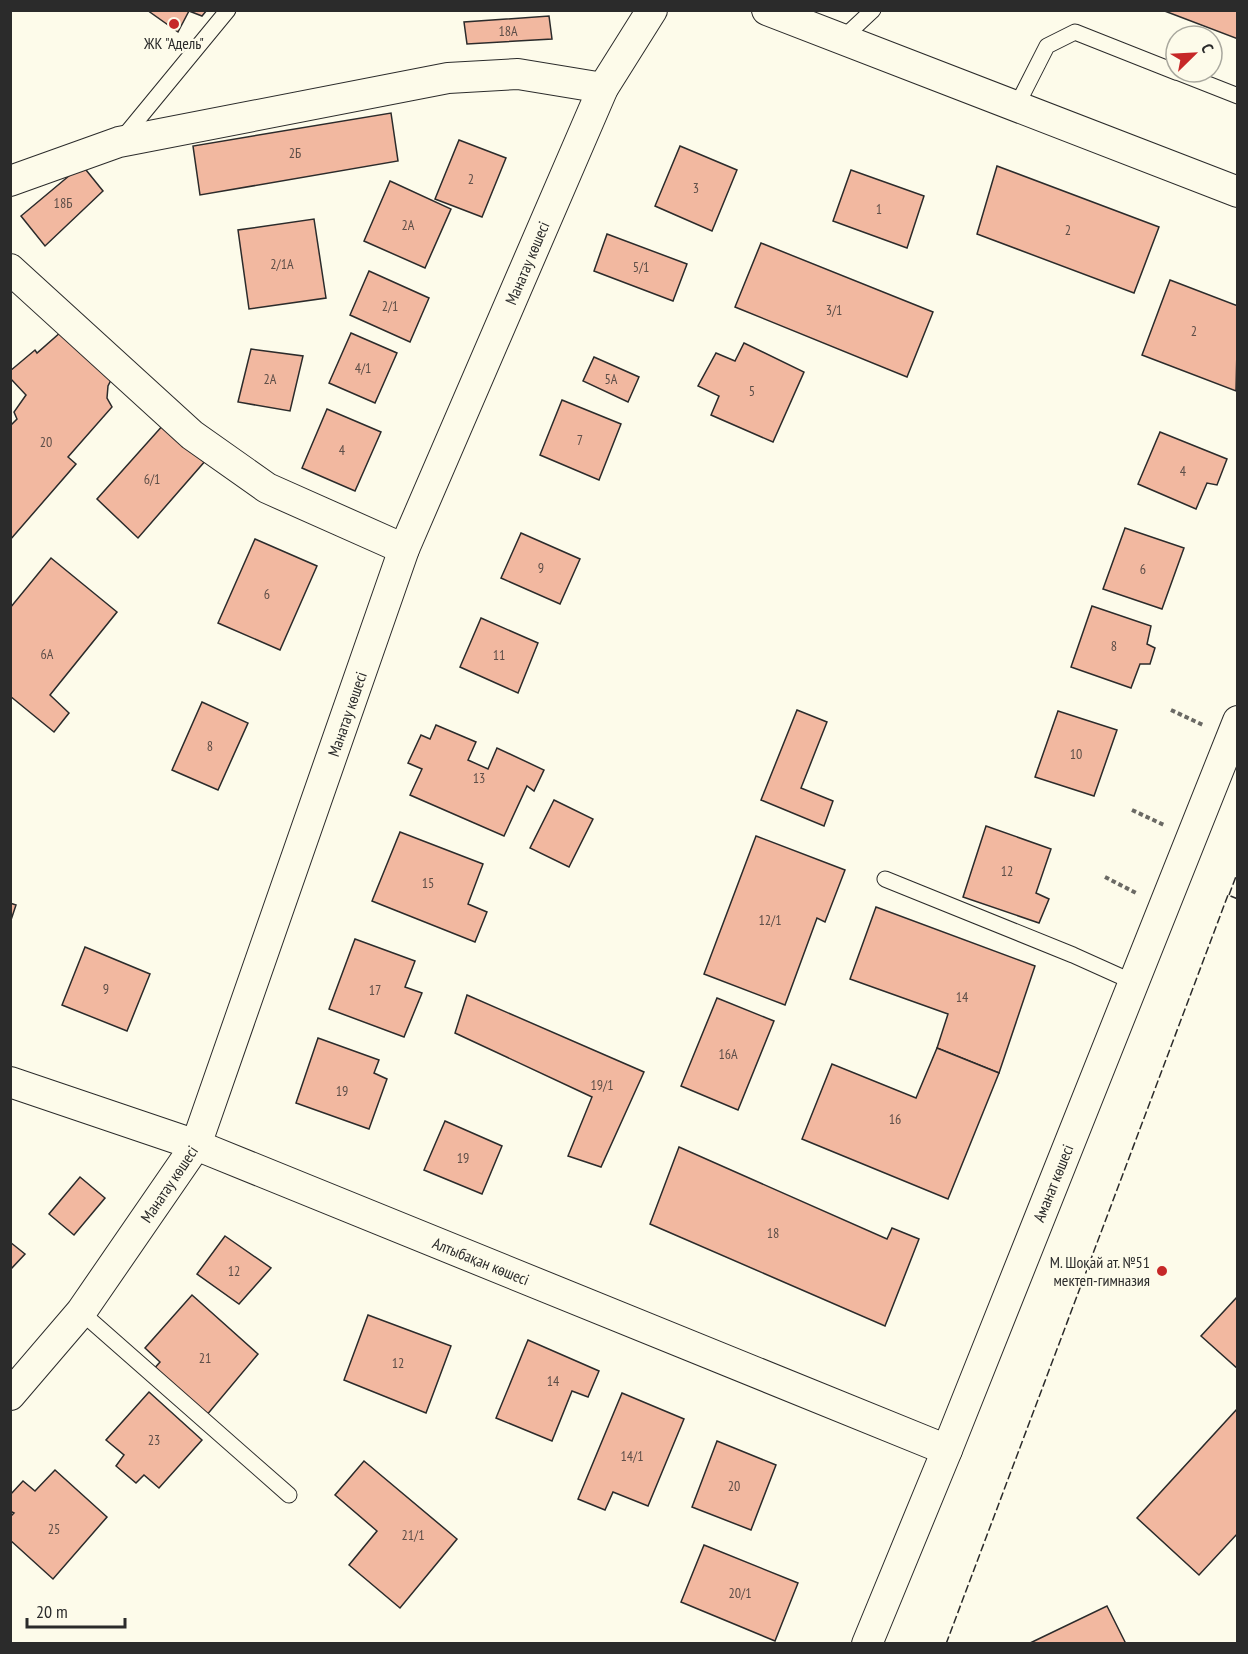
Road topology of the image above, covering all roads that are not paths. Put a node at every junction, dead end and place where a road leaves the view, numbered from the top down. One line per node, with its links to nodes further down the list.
1 (228, 10): 11 (lane)
2 (652, 10): 8 (street, Манатау көшесі)
3 (767, 10): 5 (street)
4 (873, 10): 5 (lane)
5 (842, 39): 10 (street)
6 (1164, 67): 10 (lane)
7 (1207, 84): 9 (lane)
8 (603, 88): 11 (street); 15 (street, Манатау көшесі)
9 (1238, 96)
10 (1016, 107): 13 (street)
11 (119, 142): 12 (street)
12 (10, 181)
13 (1238, 192)
14 (10, 269): 15 (street)
15 (404, 549): 20 (street, Манатау көшесі)
16 (1238, 721): 18 (street, Аманат көшесі)
17 (885, 879): 18 (lane)
18 (1133, 982): 23 (street, Аманат көшесі)
19 (10, 1082): 20 (street, Алтыбақан көшесі)
20 (196, 1145): 21 (street, Манатау көшесі); 23 (street, Алтыбақан көшесі)
21 (81, 1312): 22 (street, Манатау көшесі); 24 (lane)
22 (10, 1395)
23 (947, 1450): 25 (street, Аманат көшесі)
24 (289, 1495)
25 (867, 1644)

